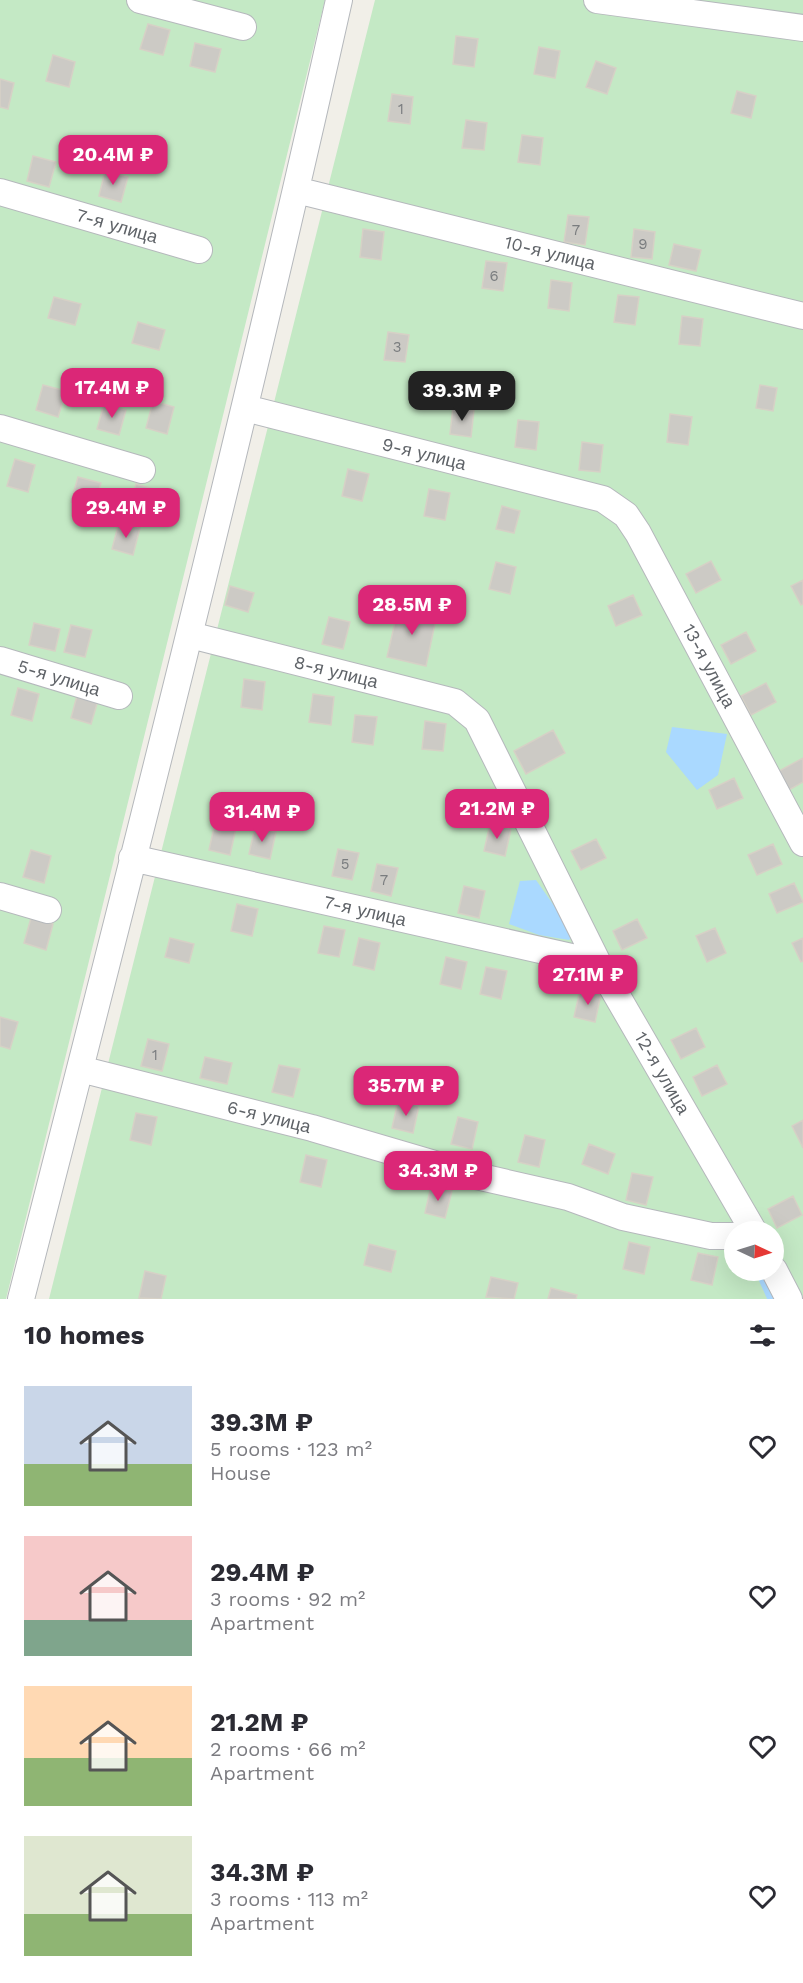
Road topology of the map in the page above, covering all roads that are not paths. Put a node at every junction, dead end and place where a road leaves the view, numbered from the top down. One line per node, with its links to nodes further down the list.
1 (140, 0): 4 (street)
2 (339, 0): 6 (street)
3 (597, 0): 5 (street)
4 (243, 27)
5 (803, 28)
6 (296, 190): 9 (street, 10-я улица); 10 (street)
7 (0, 192): 8 (street, 7-я улица)
8 (200, 250)
9 (803, 316)
10 (245, 408): 13 (street, 9-я улица); 14 (street)
11 (0, 428): 12 (street)
12 (142, 470)
13 (603, 499): 18 (street, 13-я улица)
14 (190, 635): 17 (street, 8-я улица); 19 (street)
15 (0, 660): 16 (street, 5-я улица)
16 (119, 696)
17 (477, 720): 22 (street, 12-я улица)
18 (803, 843)
19 (132, 858): 22 (street, 7-я улица); 23 (street)
20 (0, 896): 21 (street)
21 (48, 910)
22 (598, 963): 24 (street, 12-я улица)
23 (80, 1069): 25 (street, 6-я улица); 27 (street)
24 (747, 1221)
25 (724, 1236)
26 (780, 1281): 28 (street)
27 (21, 1299)
28 (789, 1299)

